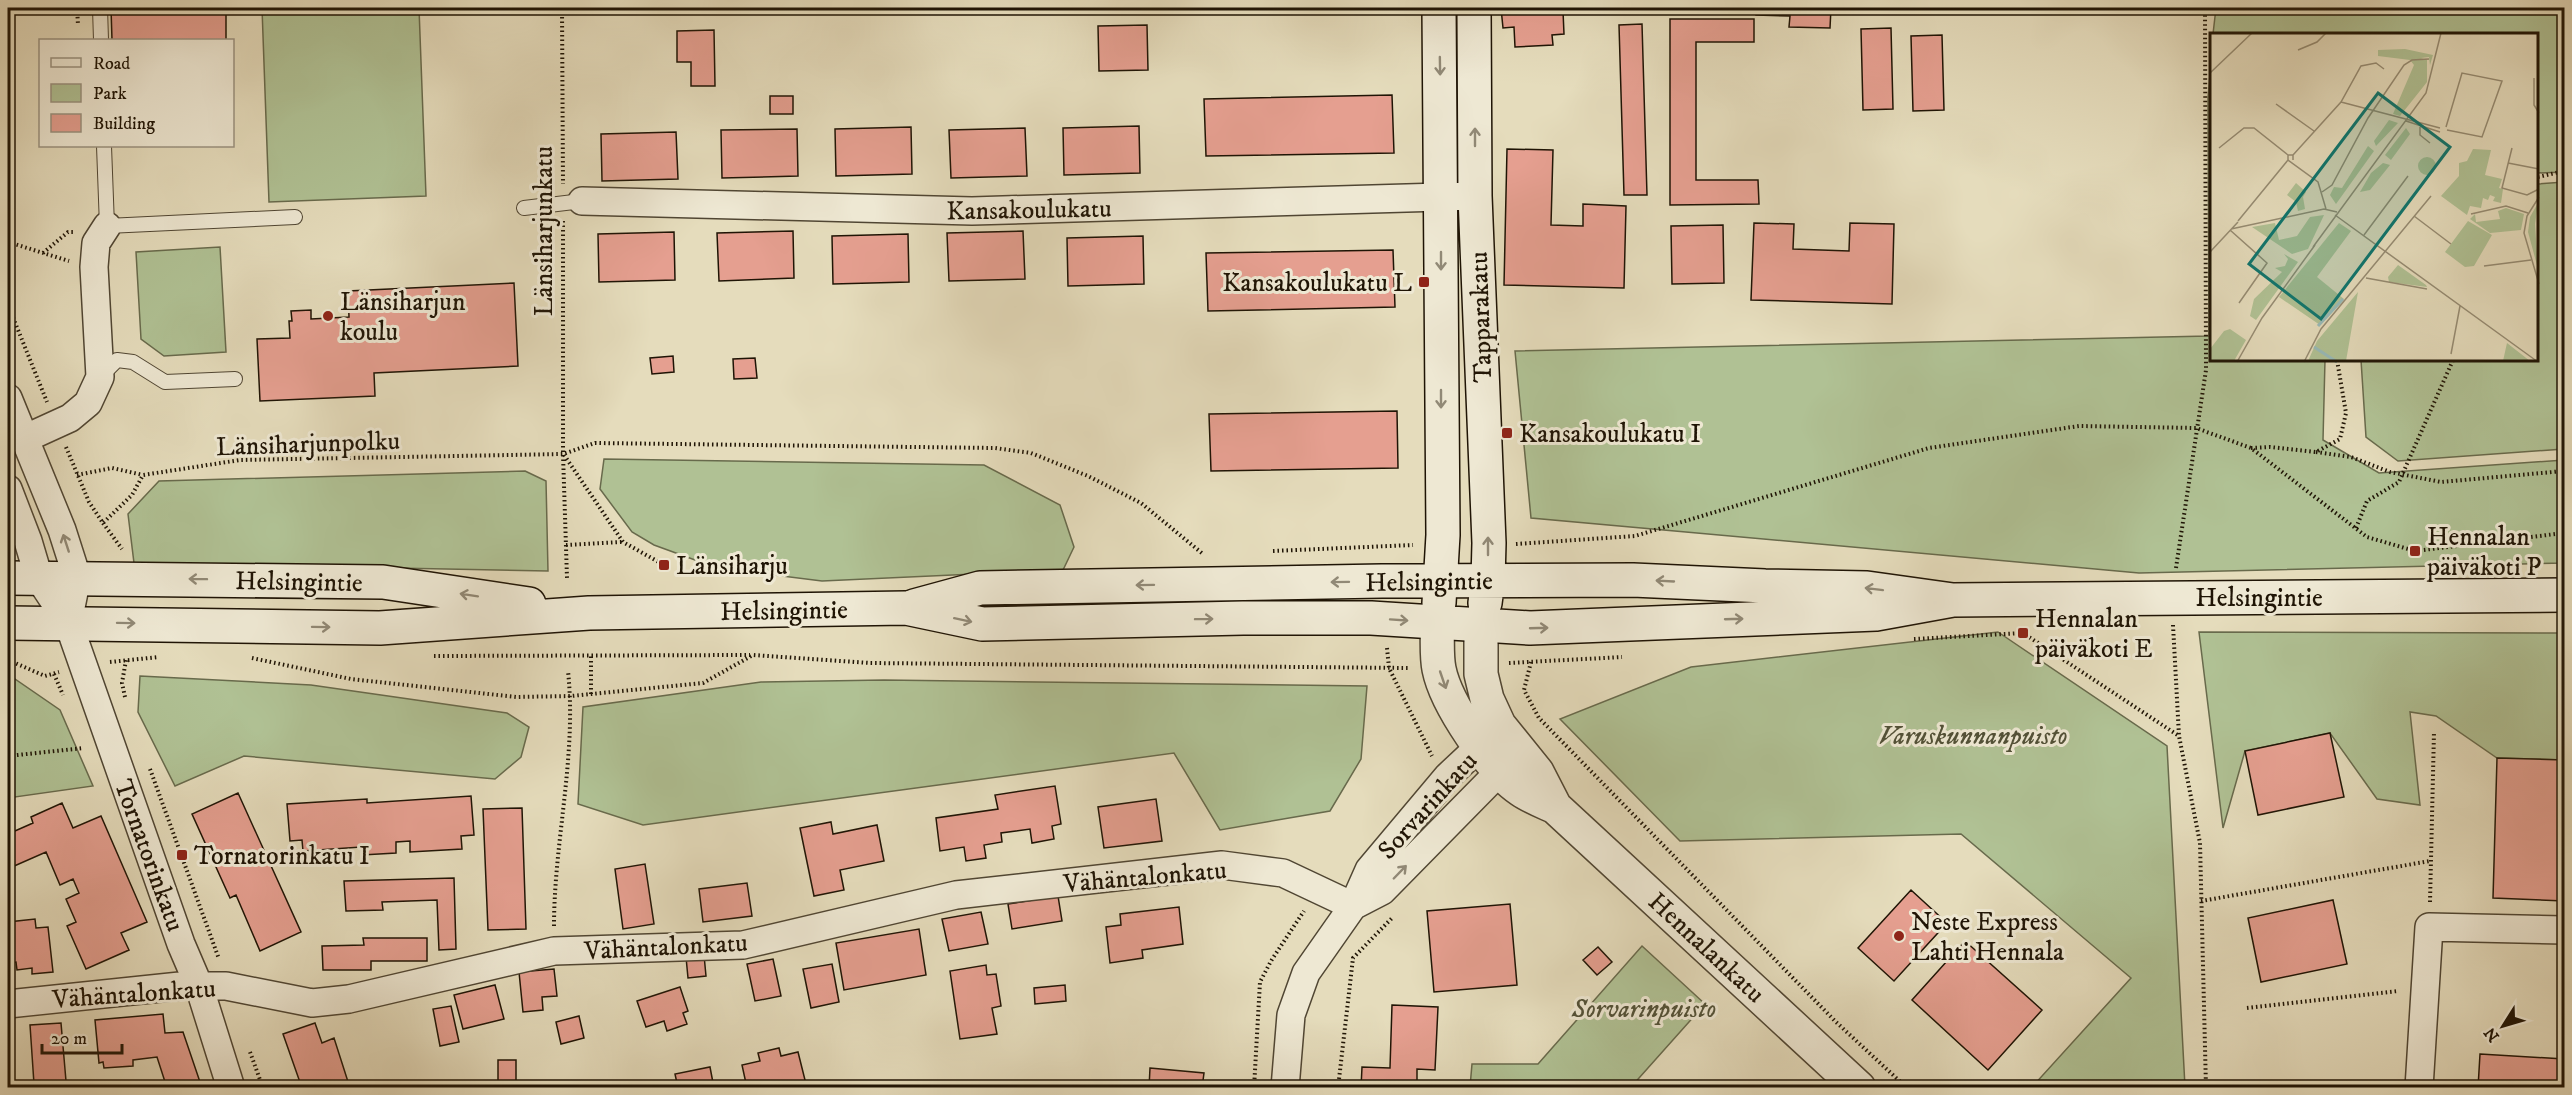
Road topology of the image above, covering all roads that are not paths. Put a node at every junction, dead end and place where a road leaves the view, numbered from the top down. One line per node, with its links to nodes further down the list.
1 (100, 8): 4 (lane)
2 (1439, 8): 7 (main road, Tapparakatu, one-way to 7)
3 (1474, 8): 6 (main road, Tapparakatu, one-way to 3)
4 (101, 39)
5 (104, 147): 11 (lane)
6 (1475, 196): 7 (street, Kansakoulukatu); 19 (main road, Tapparakatu, one-way to 6)
7 (1441, 198): 8 (street, Kansakoulukatu); 20 (main road, Tapparakatu, one-way to 20)
8 (572, 202): 9 (lane)
9 (524, 208)
10 (296, 217): 11 (lane)
11 (106, 226): 12 (street)
12 (100, 377): 13 (lane); 15 (street)
13 (235, 379)
14 (8, 398): 15 (street)
15 (24, 439): 17 (street, one-way to 15)
16 (8, 489): 18 (street)
17 (77, 577): 18 (main road, Helsingintie); 24 (main road, Helsingintie, one-way to 17); 25 (street)
18 (23, 578): 25 (street)
19 (1488, 580): 20 (main road, Helsingintie); 22 (main road, Helsingintie, one-way to 19); 28 (main road, Tapparakatu)
20 (1441, 581): 23 (main road, Helsingintie, one-way to 23); 26 (main road, Hennalankatu)
21 (2565, 595): 22 (main road, Helsingintie)
22 (1953, 600): 28 (main road, Helsingintie, one-way to 22)
23 (906, 608): 24 (main road, Helsingintie); 26 (main road, Helsingintie, one-way to 26)
24 (589, 613): 25 (main road, Helsingintie, one-way to 24)
25 (68, 622): 27 (main road, Helsingintie); 32 (street, Tornatorinkatu)
26 (1437, 622): 28 (main road, Helsingintie); 29 (main road, Hennalankatu, one-way to 29)
27 (8, 623)
28 (1481, 625): 29 (main road, Hennalankatu)
29 (1497, 752): 30 (street, Sorvarinkatu, one-way to 29); 30 (street, Sorvarinkatu); 36 (main road, Hennalankatu)
30 (1353, 906): 32 (street, Vähäntalonkatu); 35 (street, Sorvarinkatu)
31 (2565, 930): 37 (street)
32 (199, 986): 33 (street, Vähäntalonkatu); 34 (street, Tornatorinkatu)
33 (8, 1004)
34 (231, 1088)
35 (1285, 1088)
36 (1859, 1088)
37 (2419, 1088)

